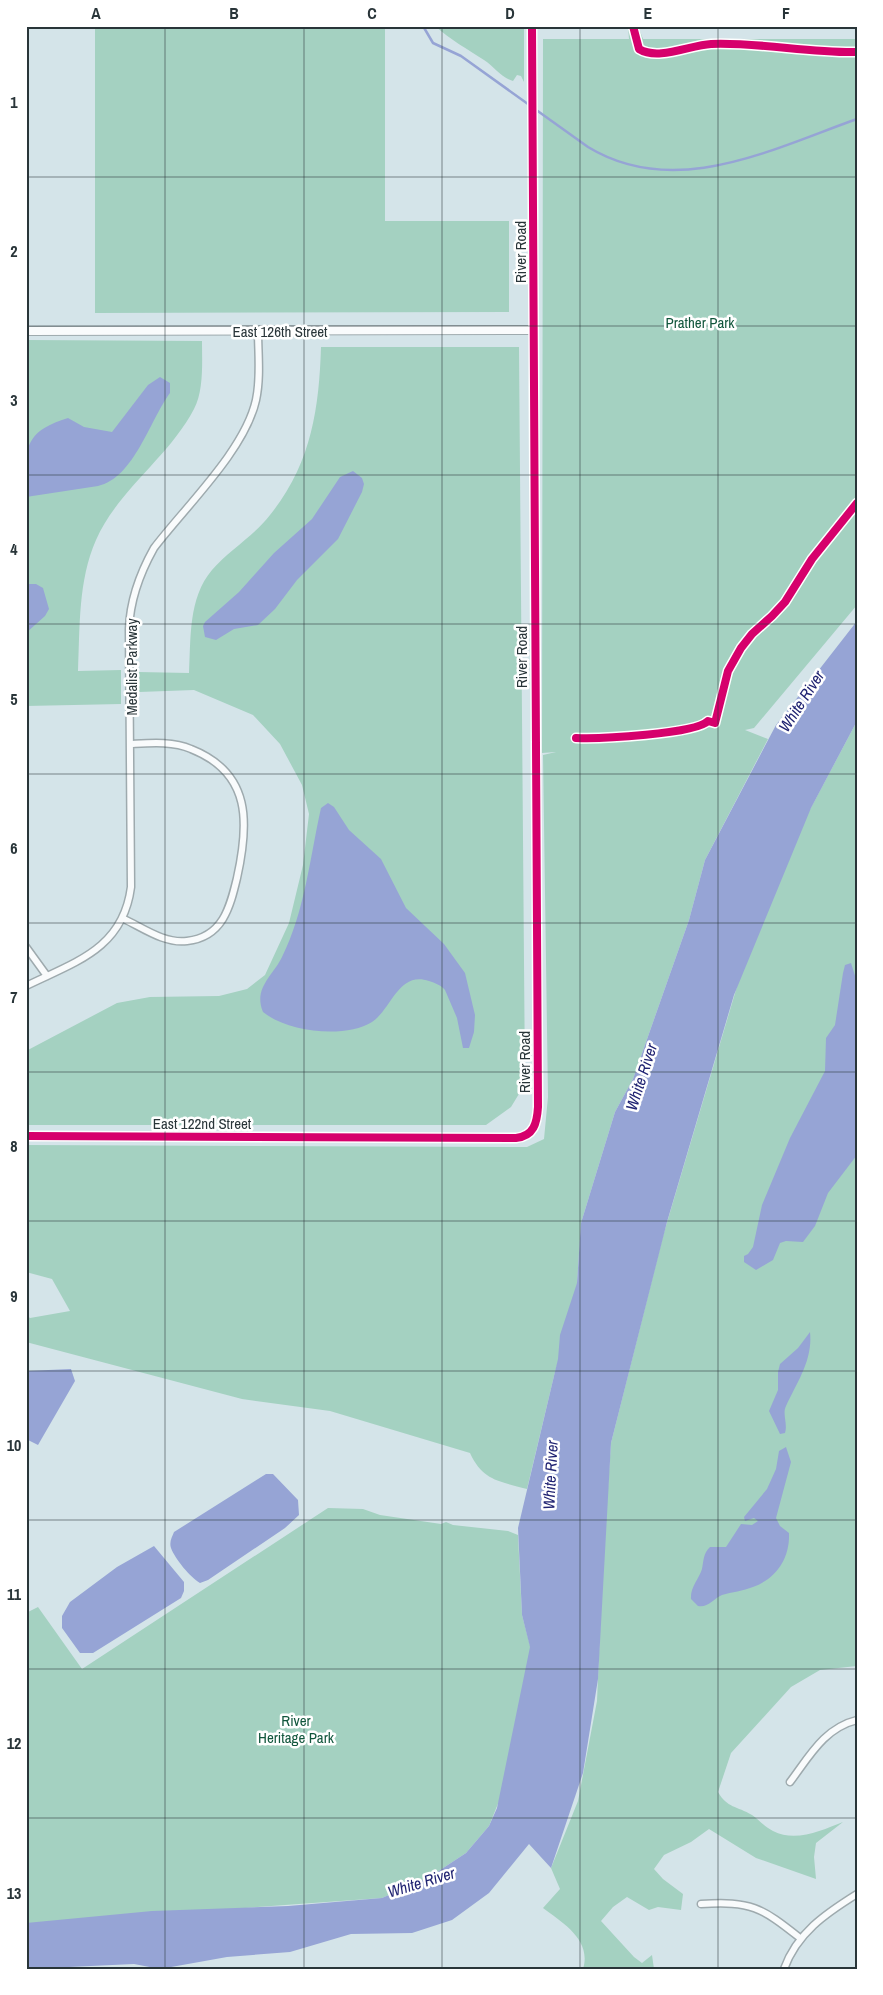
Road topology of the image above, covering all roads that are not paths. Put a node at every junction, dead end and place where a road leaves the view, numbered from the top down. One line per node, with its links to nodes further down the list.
1 (532, 26): 2 (street, River Road)
2 (534, 330): 4 (street, East 126th Street); 11 (street, River Road)
3 (26, 331): 4 (street, East 126th Street)
4 (258, 331): 5 (street, Medalist Parkway)
5 (131, 744): 6 (street, Medalist Parkway); 6 (street)
6 (124, 919): 8 (street, Medalist Parkway)
7 (26, 947): 8 (street)
8 (47, 976): 9 (street, Medalist Parkway)
9 (26, 986)
10 (26, 1136): 11 (street, East 122nd Street)
11 (379, 1137)
12 (857, 1720): 13 (street)
13 (790, 1782)
14 (857, 1894): 16 (street)
15 (701, 1904): 16 (street)
16 (800, 1938): 17 (street)
17 (784, 1969)

